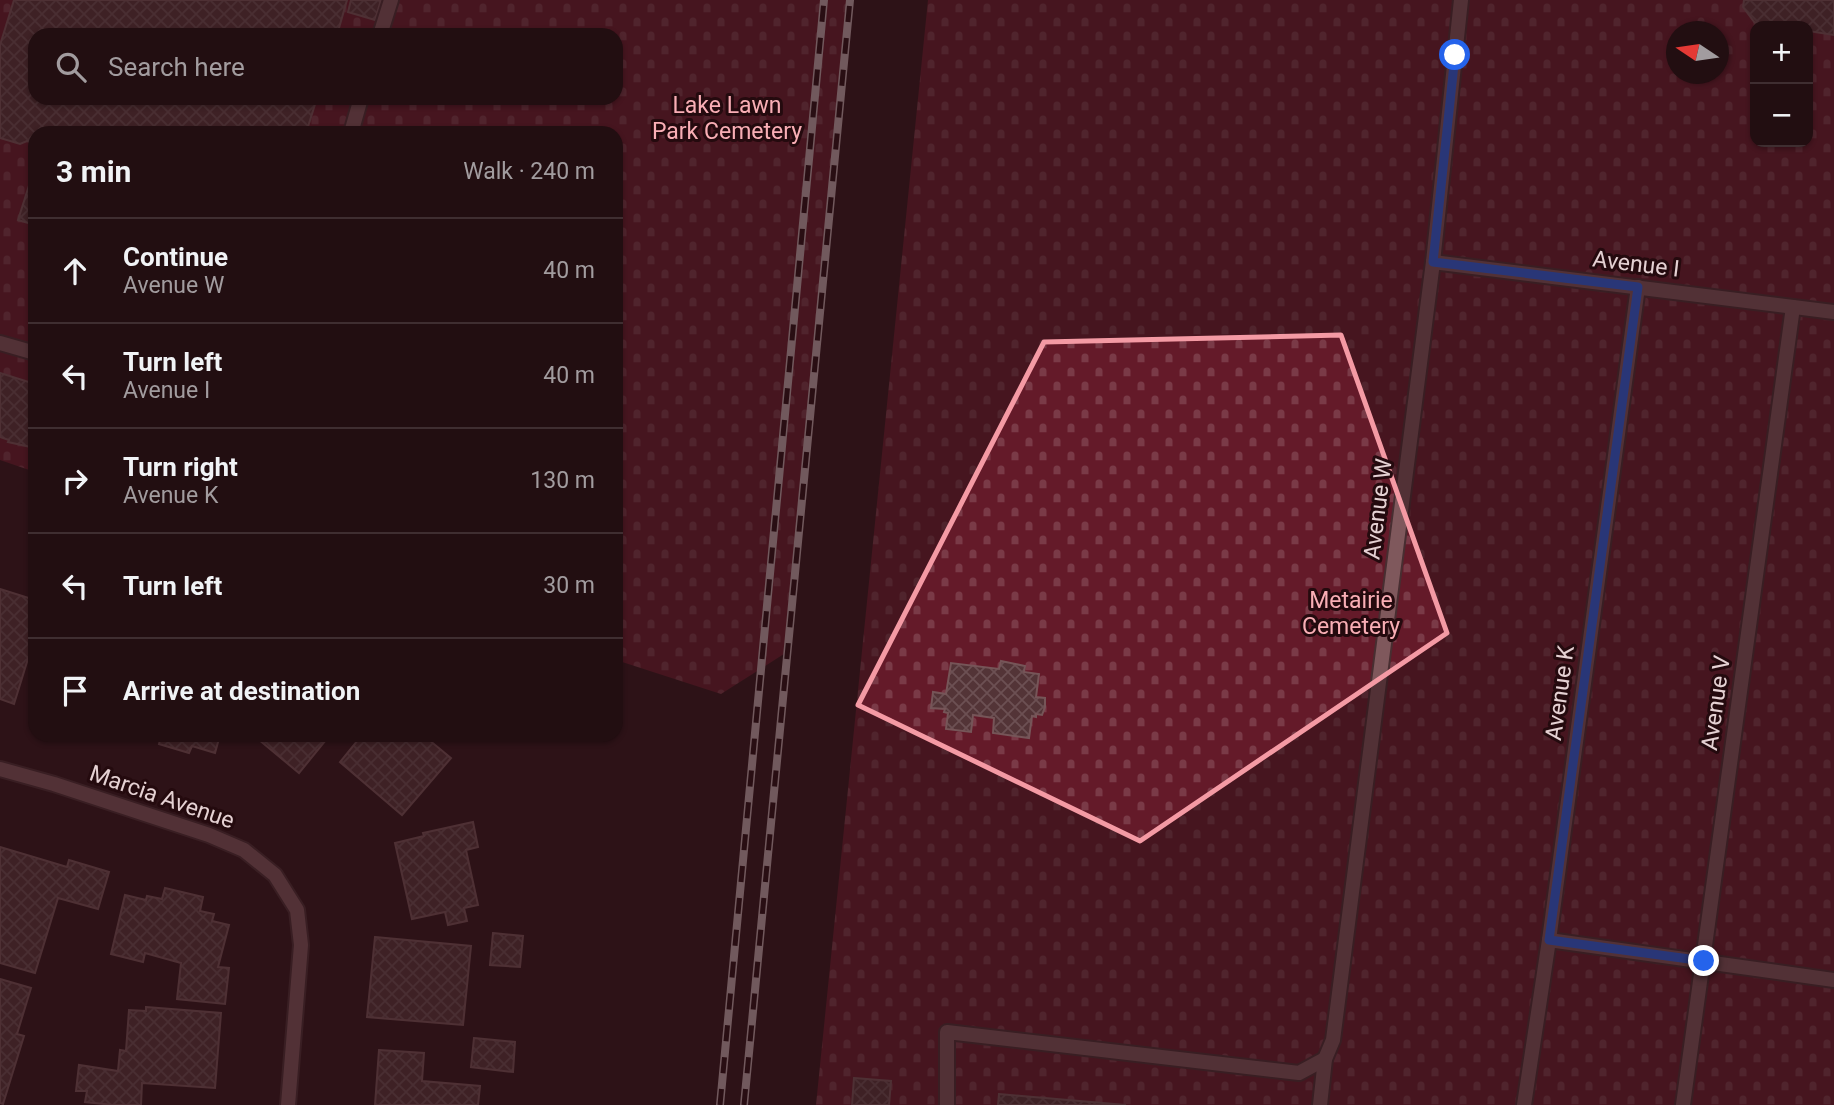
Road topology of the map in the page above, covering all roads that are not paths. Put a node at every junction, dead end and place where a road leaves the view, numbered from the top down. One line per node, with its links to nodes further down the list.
1 (391, 0): 3 (street)
2 (1461, 0): 6 (street, Avenue W)
3 (382, 28)
4 (359, 105): 5 (street)
5 (353, 126)
6 (1433, 262): 7 (street, Avenue I); 16 (street, Avenue W)
7 (1638, 287): 8 (street, Avenue I); 13 (street, Avenue K)
8 (1793, 307): 9 (street, Avenue I); 14 (street, Avenue V)
9 (1834, 312)
10 (0, 343): 11 (street)
11 (28, 351)
12 (0, 769): 17 (street, Marcia Avenue)
13 (1549, 940): 14 (street); 20 (street, Avenue K)
14 (1704, 961): 15 (street); 21 (street, Avenue V)
15 (1834, 980)
16 (1325, 1059): 18 (street); 19 (street, Avenue W)
17 (288, 1105)
18 (947, 1105)
19 (1320, 1105)
20 (1524, 1105)
21 (1683, 1105)

